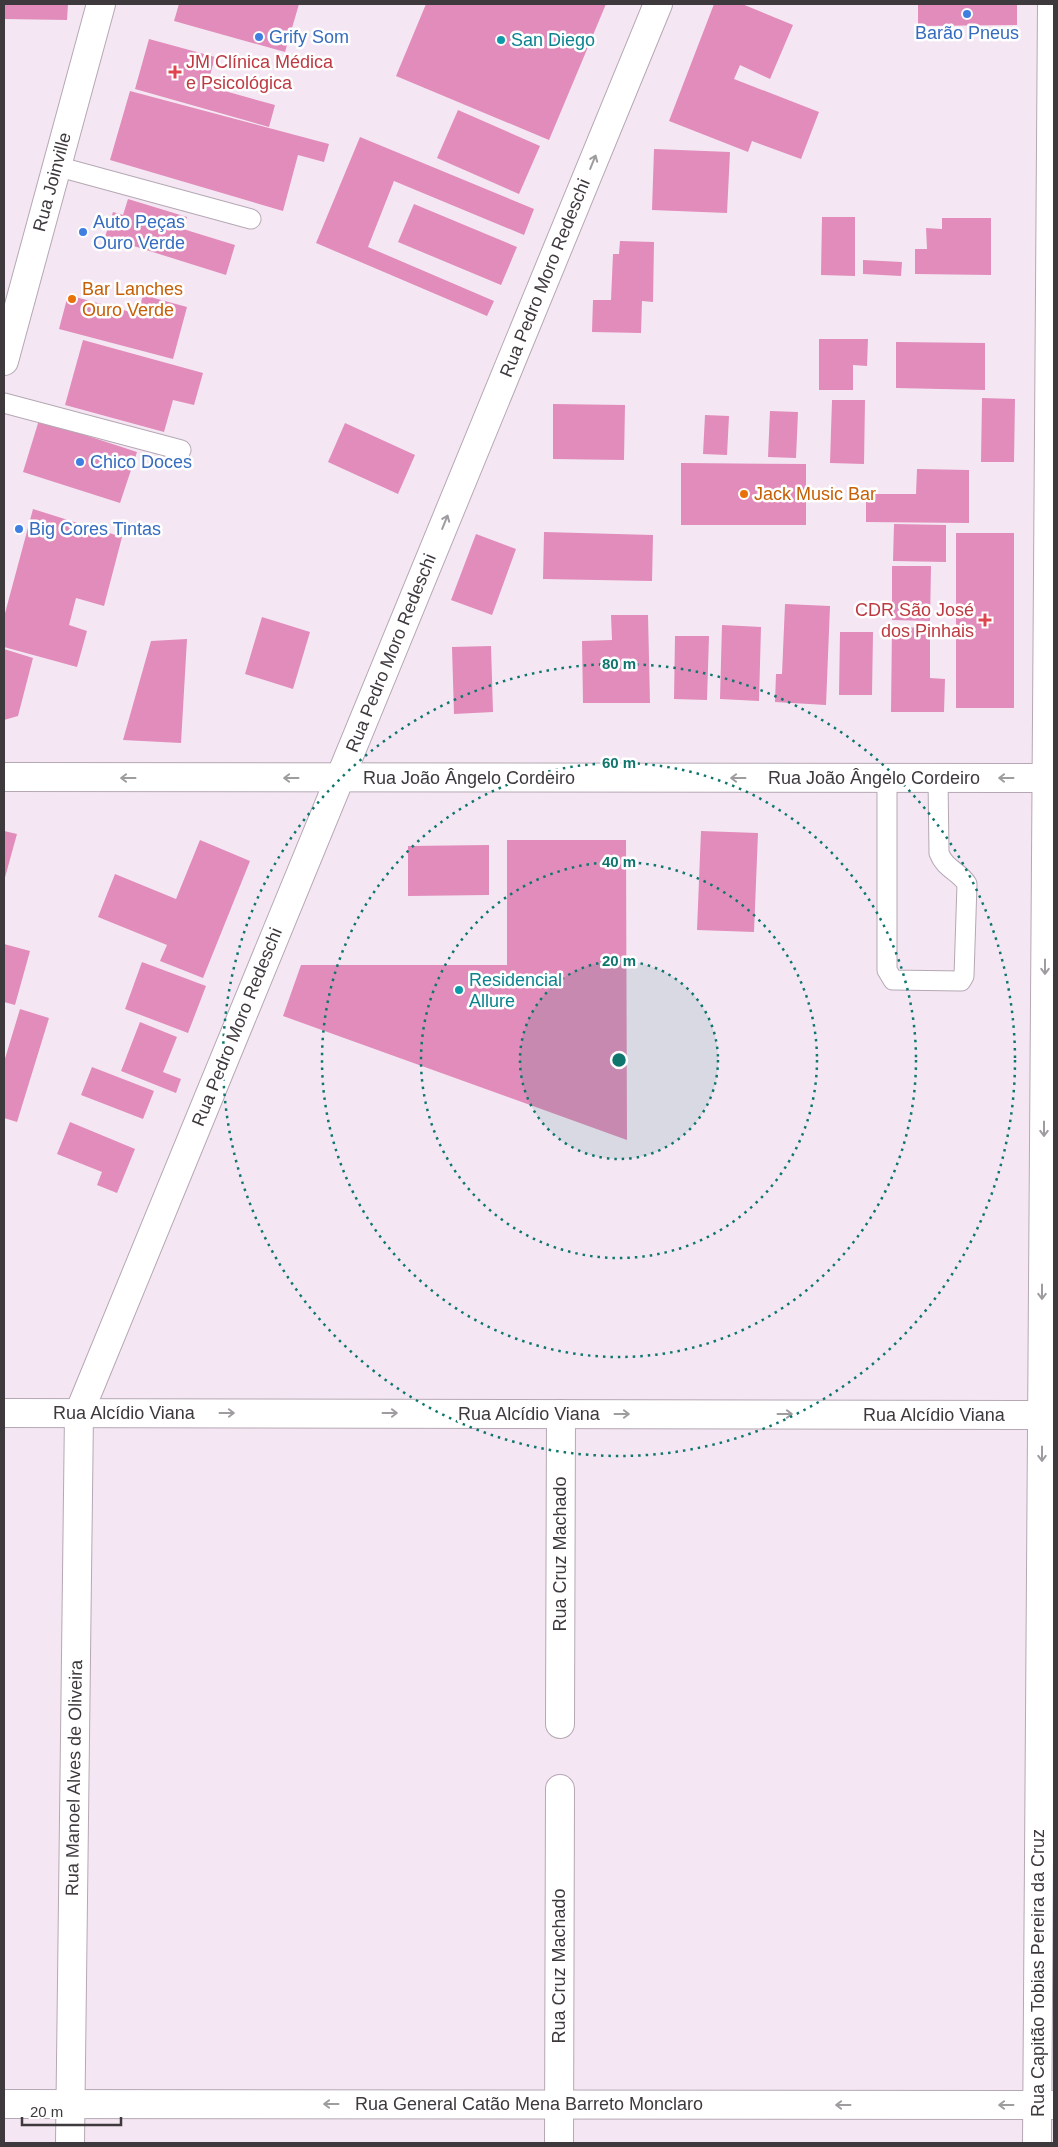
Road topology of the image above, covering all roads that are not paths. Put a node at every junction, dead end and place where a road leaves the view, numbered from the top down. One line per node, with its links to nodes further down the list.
1 (100, 4): 4 (street, Rua Joinville)
2 (658, 4): 11 (street, Rua Pedro Moro Redeschi, one-way to 2)
3 (1052, 4): 14 (street, Rua Capitão Tobias Pereira da Cruz)
4 (56, 166): 5 (lane); 6 (street, Rua Joinville)
5 (251, 219)
6 (9, 323): 7 (street, Rua Joinville)
7 (4, 360)
8 (4, 403): 9 (lane)
9 (181, 450)
10 (4, 778): 11 (street, Rua João Ângelo Cordeiro, one-way to 10)
11 (339, 778): 12 (street, Rua João Ângelo Cordeiro, one-way to 11); 16 (street, Rua Pedro Moro Redeschi)
12 (887, 778): 13 (street, Rua João Ângelo Cordeiro); 13 (lane)
13 (938, 778): 14 (street, Rua João Ângelo Cordeiro, one-way to 13)
14 (1050, 778): 18 (street, Rua Capitão Tobias Pereira da Cruz, one-way to 18)
15 (4, 1413): 16 (street, Rua Alcídio Viana)
16 (79, 1413): 17 (street, Rua Alcídio Viana, one-way to 17); 22 (street, Rua Manoel Alves de Oliveira)
17 (560, 1414): 18 (street, Rua Alcídio Viana, one-way to 18); 19 (street, Rua Cruz Machado)
18 (1048, 1415): 24 (street, Rua Capitão Tobias Pereira da Cruz, one-way to 24)
19 (560, 1724)
20 (560, 1789): 23 (street, Rua Cruz Machado)
21 (4, 2104): 22 (street, Rua General Catão Mena Barreto Monclaro)
22 (70, 2104): 23 (street, Rua General Catão Mena Barreto Monclaro, one-way to 22); 25 (street, Rua Manoel Alves de Oliveira)
23 (559, 2104): 24 (street, Rua General Catão Mena Barreto Monclaro, one-way to 23); 26 (street, Rua Cruz Machado)
24 (1046, 2105): 27 (street, Rua Capitão Tobias Pereira da Cruz)
25 (70, 2143)
26 (559, 2143)
27 (1037, 2143)

